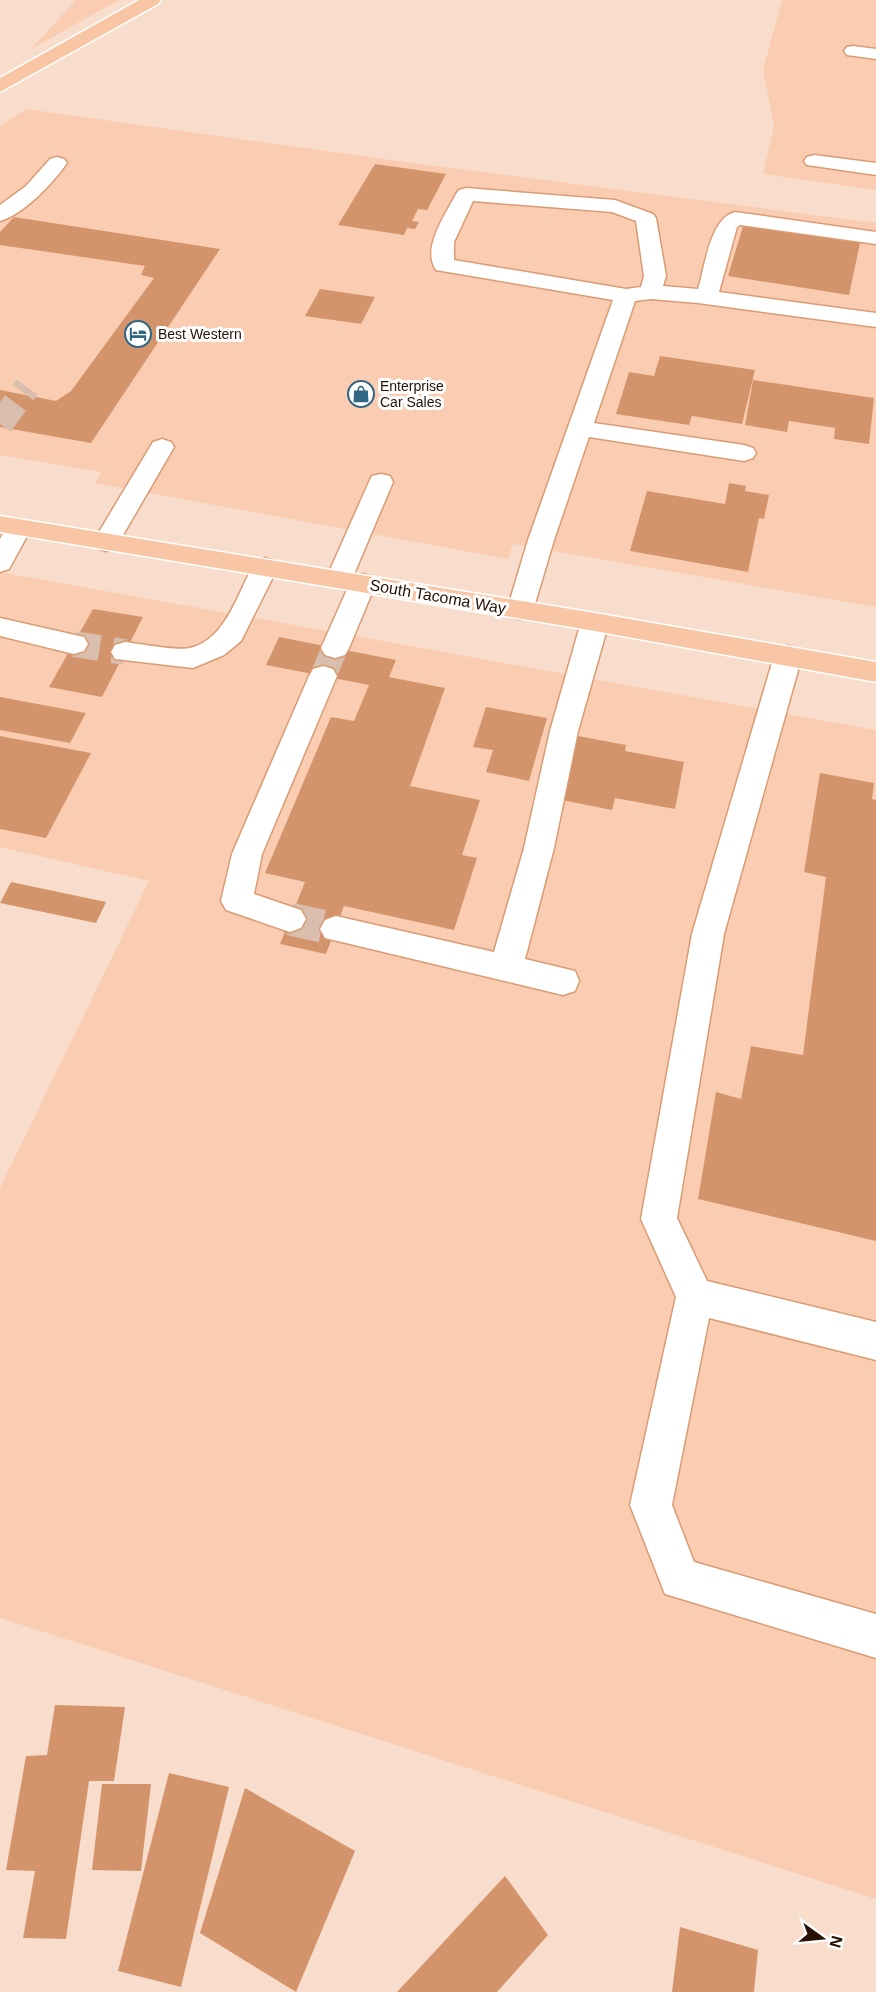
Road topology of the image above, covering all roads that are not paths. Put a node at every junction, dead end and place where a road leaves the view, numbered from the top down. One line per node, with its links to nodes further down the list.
1 (152, 0): 4 (main road)
2 (853, 51): 3 (lane)
3 (876, 54)
4 (0, 86)
5 (814, 161): 7 (lane)
6 (57, 163): 8 (lane)
7 (876, 169)
8 (1, 212)
9 (876, 238): 12 (lane)
10 (651, 292): 11 (lane); 11 (lane); 12 (lane)
11 (626, 296): 14 (lane)
12 (707, 297): 13 (lane)
13 (876, 320)
14 (580, 428): 16 (lane); 23 (lane)
15 (162, 447): 19 (lane)
16 (744, 453)
17 (381, 482): 22 (lane)
18 (9, 526): 19 (main road, South Tacoma Way); 20 (lane)
19 (106, 542): 21 (main road, South Tacoma Way)
20 (0, 563)
21 (265, 567): 22 (main road, South Tacoma Way); 28 (lane)
22 (351, 581): 23 (main road, South Tacoma Way); 27 (lane)
23 (520, 610): 24 (main road, South Tacoma Way)
24 (595, 622): 29 (main road, South Tacoma Way); 34 (lane)
25 (0, 627): 26 (lane)
26 (74, 644)
27 (335, 648)
28 (125, 652)
29 (788, 656): 30 (main road, South Tacoma Way); 36 (lane)
30 (876, 672)
31 (323, 676): 32 (lane)
32 (290, 919)
33 (336, 929): 34 (lane)
34 (506, 967): 35 (lane)
35 (563, 981)
36 (695, 1296): 37 (lane); 38 (lane)
37 (876, 1341)
38 (876, 1636)

